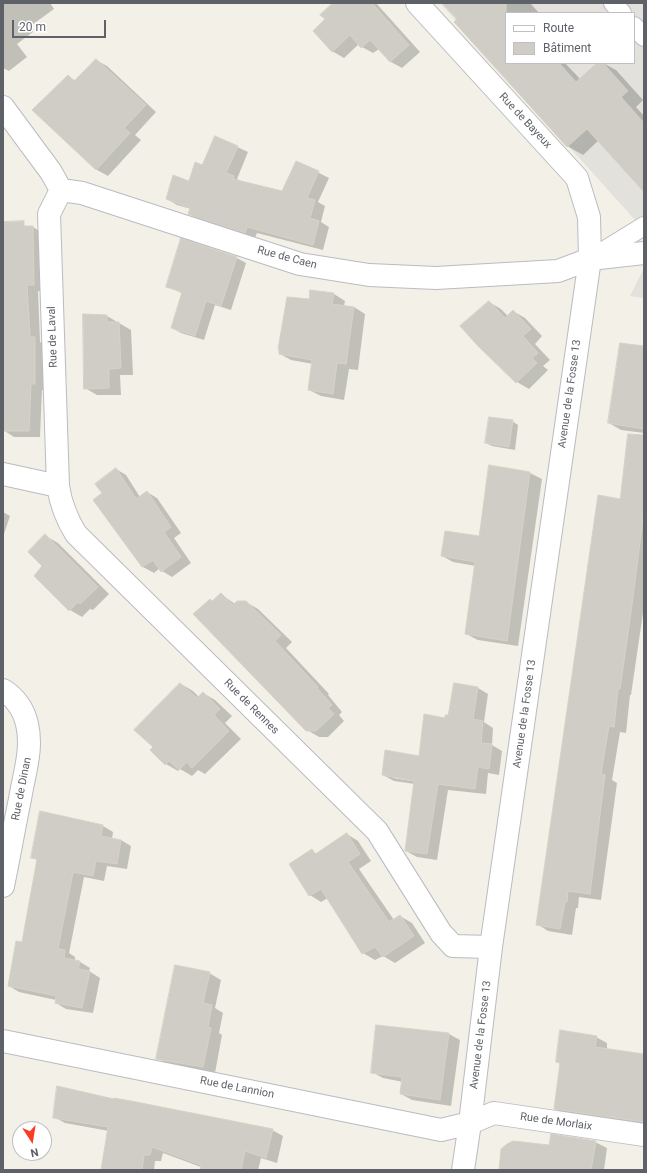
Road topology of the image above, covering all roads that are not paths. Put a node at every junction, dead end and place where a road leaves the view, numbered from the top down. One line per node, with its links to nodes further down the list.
1 (416, 3): 10 (street, Rue de Bayeux)
2 (613, 3): 3 (lane)
3 (621, 12)
4 (635, 27): 5 (lane)
5 (644, 37)
6 (3, 107): 7 (street)
7 (61, 190): 10 (street, Rue de Caen); 12 (street, Rue de Laval)
8 (644, 226): 10 (lane)
9 (644, 253): 10 (street, Rue de Caen)
10 (590, 259): 15 (street, Avenue de la Fosse 13)
11 (3, 474): 12 (street)
12 (58, 486): 15 (street, Rue de Rennes)
13 (7, 693): 14 (street, Rue de Dinan)
14 (3, 886)
15 (491, 947): 17 (street, Avenue de la Fosse 13)
16 (3, 1041): 17 (street, Rue de Lannion)
17 (470, 1123): 18 (street, Rue de Morlaix); 19 (street, Avenue de la Fosse 13)
18 (644, 1135)
19 (463, 1170)

